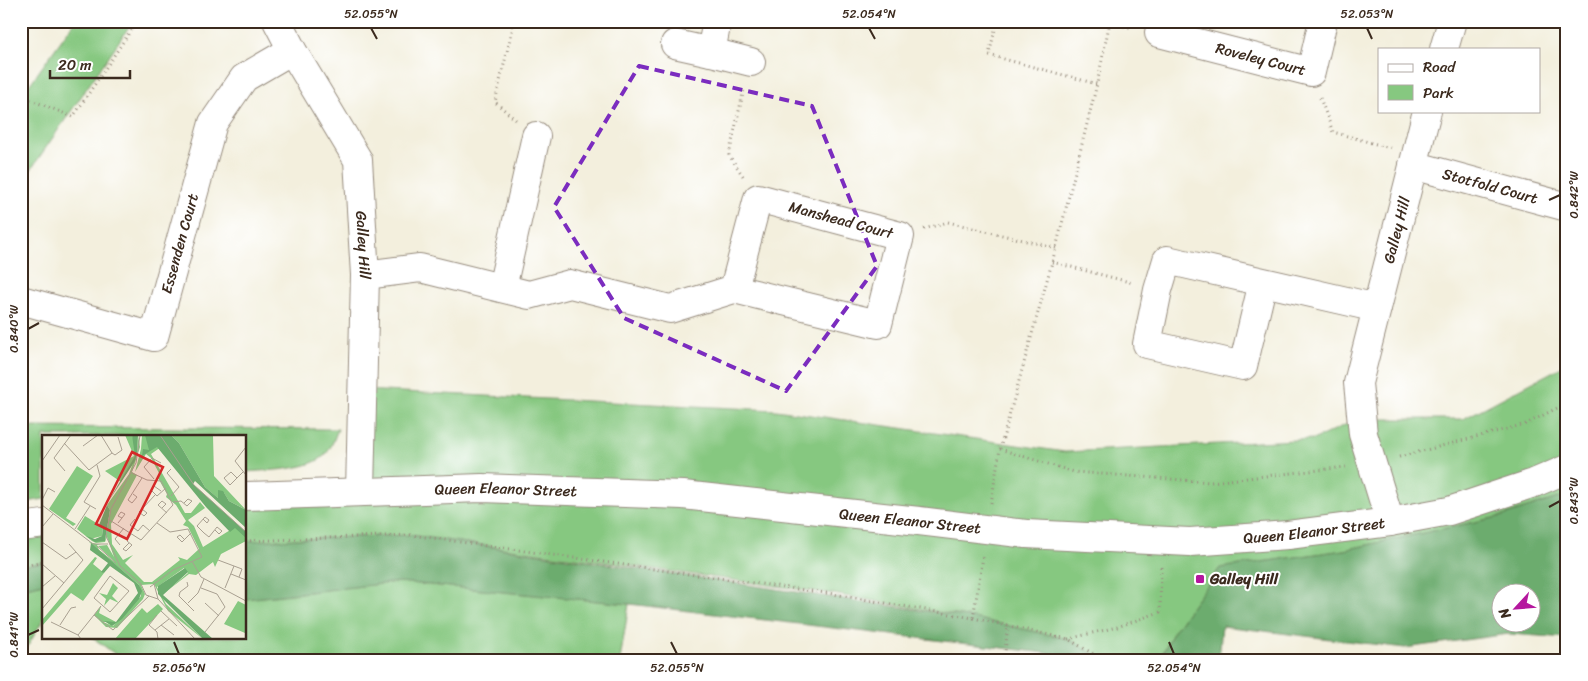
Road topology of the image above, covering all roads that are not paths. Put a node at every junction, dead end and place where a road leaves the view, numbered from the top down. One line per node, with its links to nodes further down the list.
1 (276, 21): 8 (street, Galley Hill)
2 (718, 21): 9 (street)
3 (1323, 21): 5 (street, Roveley Court)
4 (1452, 21): 7 (street)
5 (1160, 33)
6 (675, 44): 9 (street)
7 (1444, 48)
8 (292, 50): 15 (street, Galley Hill); 19 (street, Essenden Court)
9 (711, 52): 10 (street)
10 (751, 62)
11 (1427, 112): 13 (street, Galley Hill)
12 (536, 136): 17 (street)
13 (1414, 160): 14 (street, Stotfold Court); 20 (street, Galley Hill)
14 (1567, 207)
15 (364, 275): 17 (street); 22 (street, Galley Hill)
16 (1263, 282): 16 (street); 20 (street)
17 (502, 288): 18 (street)
18 (734, 289): 18 (street, Manshead Court)
19 (21, 300)
20 (1377, 308): 24 (street, Galley Hill)
21 (1567, 470): 24 (street, Queen Eleanor Street)
22 (360, 491): 23 (street, Queen Eleanor Street); 24 (street, Queen Eleanor Street, bridge)
23 (246, 496)
24 (1390, 522)
25 (42, 524): 26 (street)
26 (21, 527)

